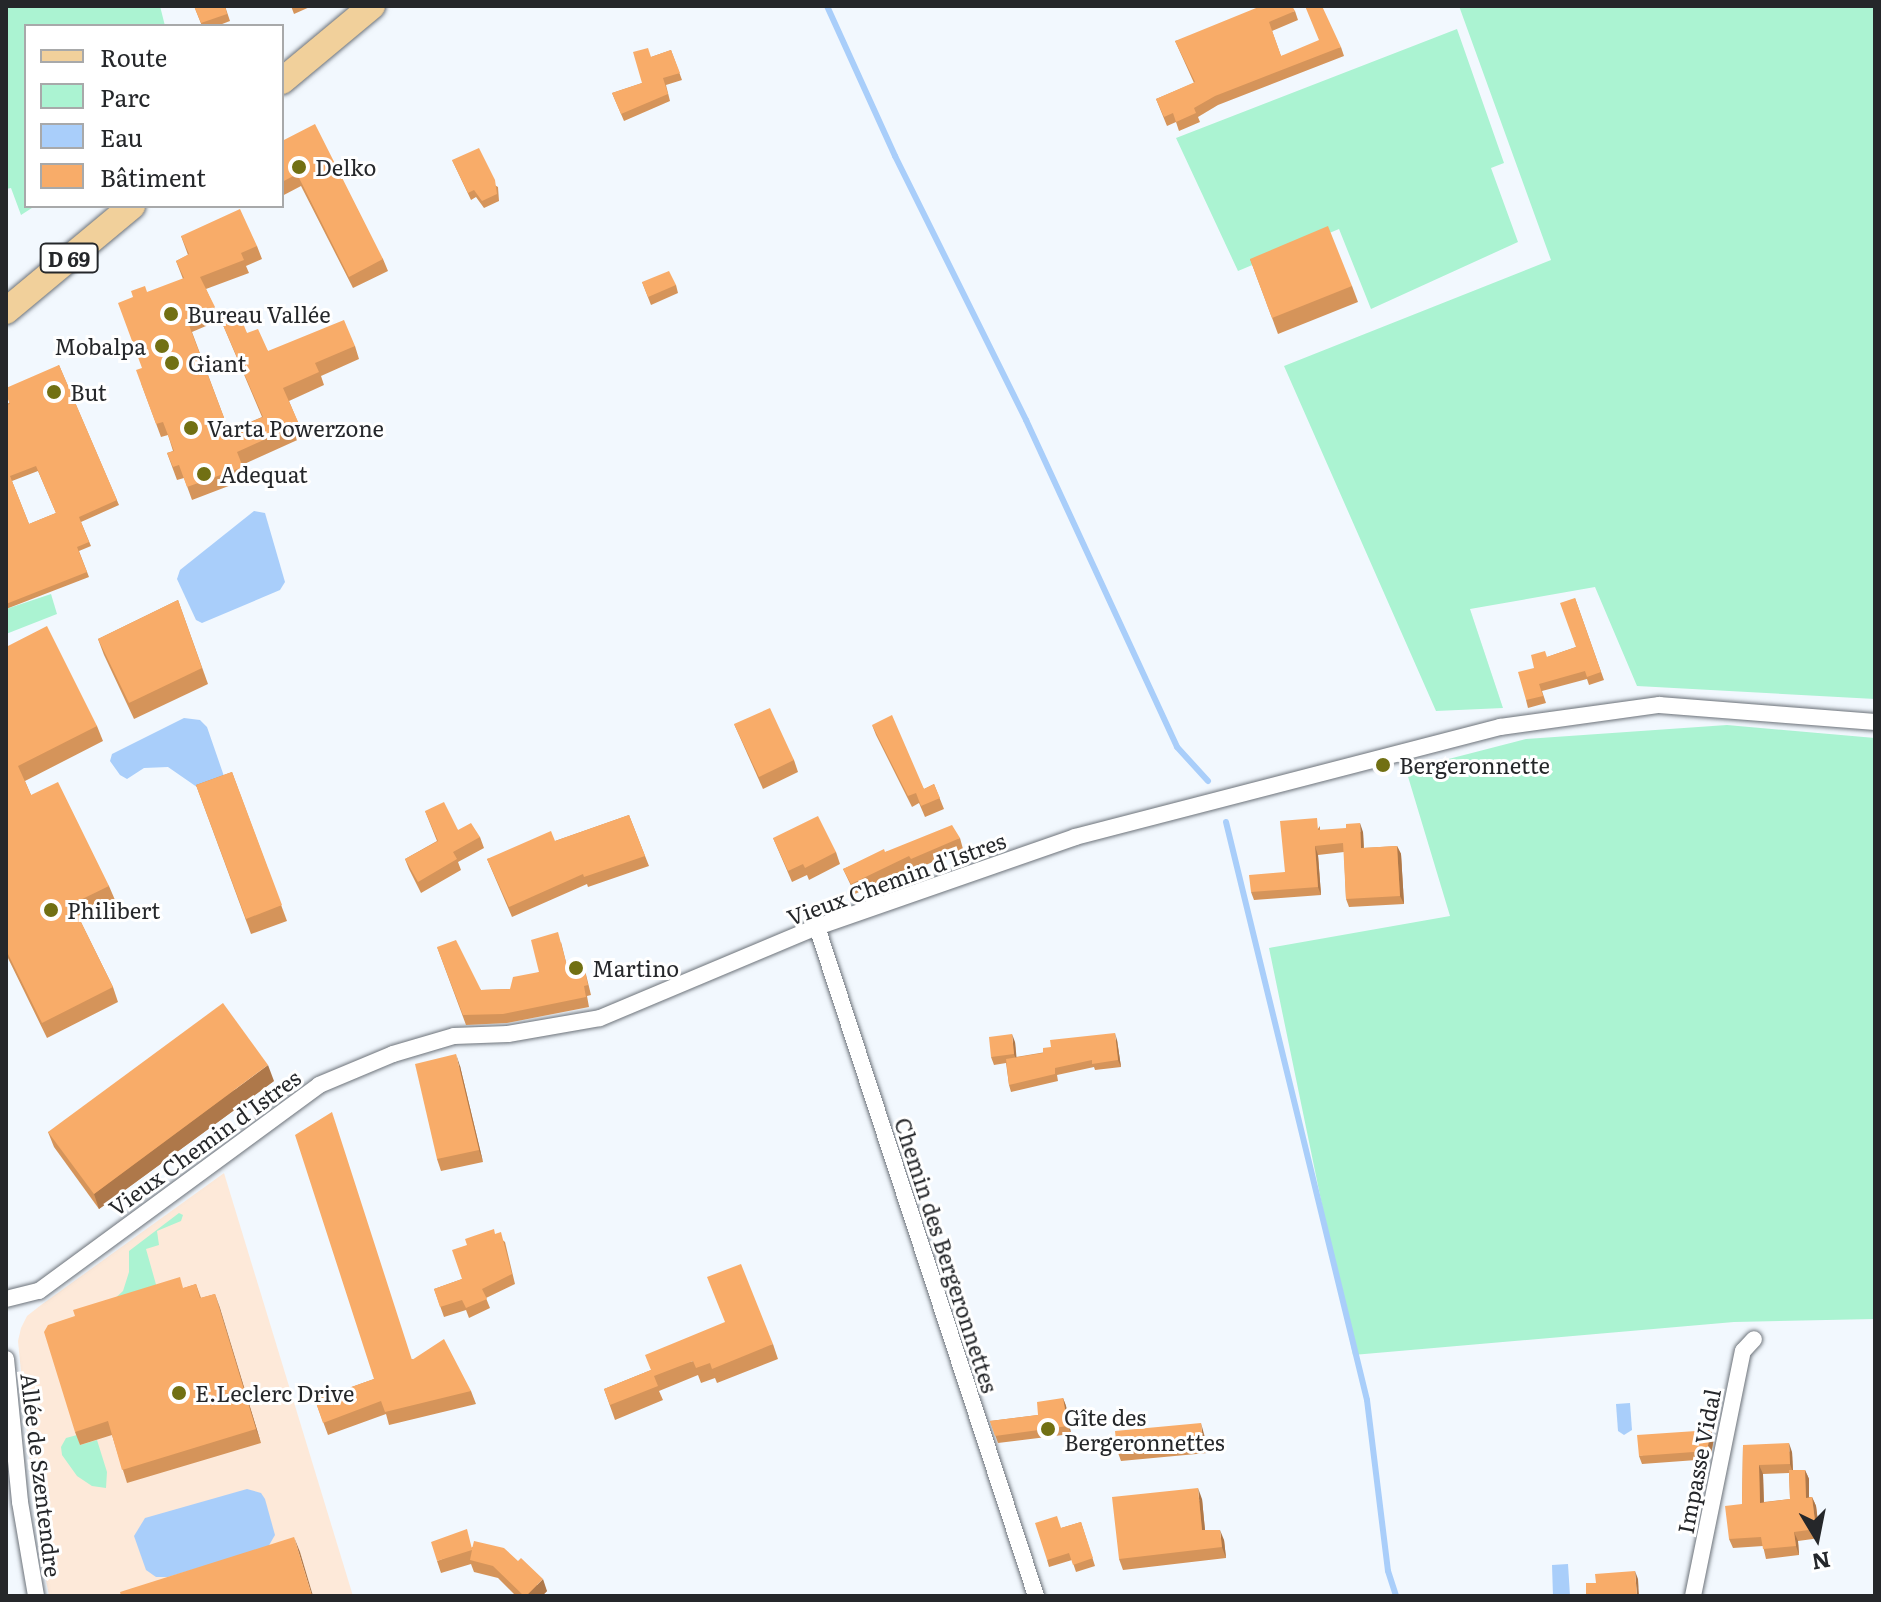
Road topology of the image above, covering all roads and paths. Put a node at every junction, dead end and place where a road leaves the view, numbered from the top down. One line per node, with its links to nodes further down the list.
1 (372, 6): 2 (main road)
2 (284, 79)
3 (130, 208): 4 (main road, D 69)
4 (6, 311)
5 (1875, 722): 6 (street, Vieux Chemin d'Istres)
6 (817, 927): 7 (street, Vieux Chemin d'Istres); 11 (street, Chemin des Bergeronnettes)
7 (6, 1299)
8 (1754, 1339): 12 (street, Impasse Vidal)
9 (6, 1359): 10 (street, Allée de Szentendre)
10 (36, 1596)
11 (1036, 1596)
12 (1693, 1596)

